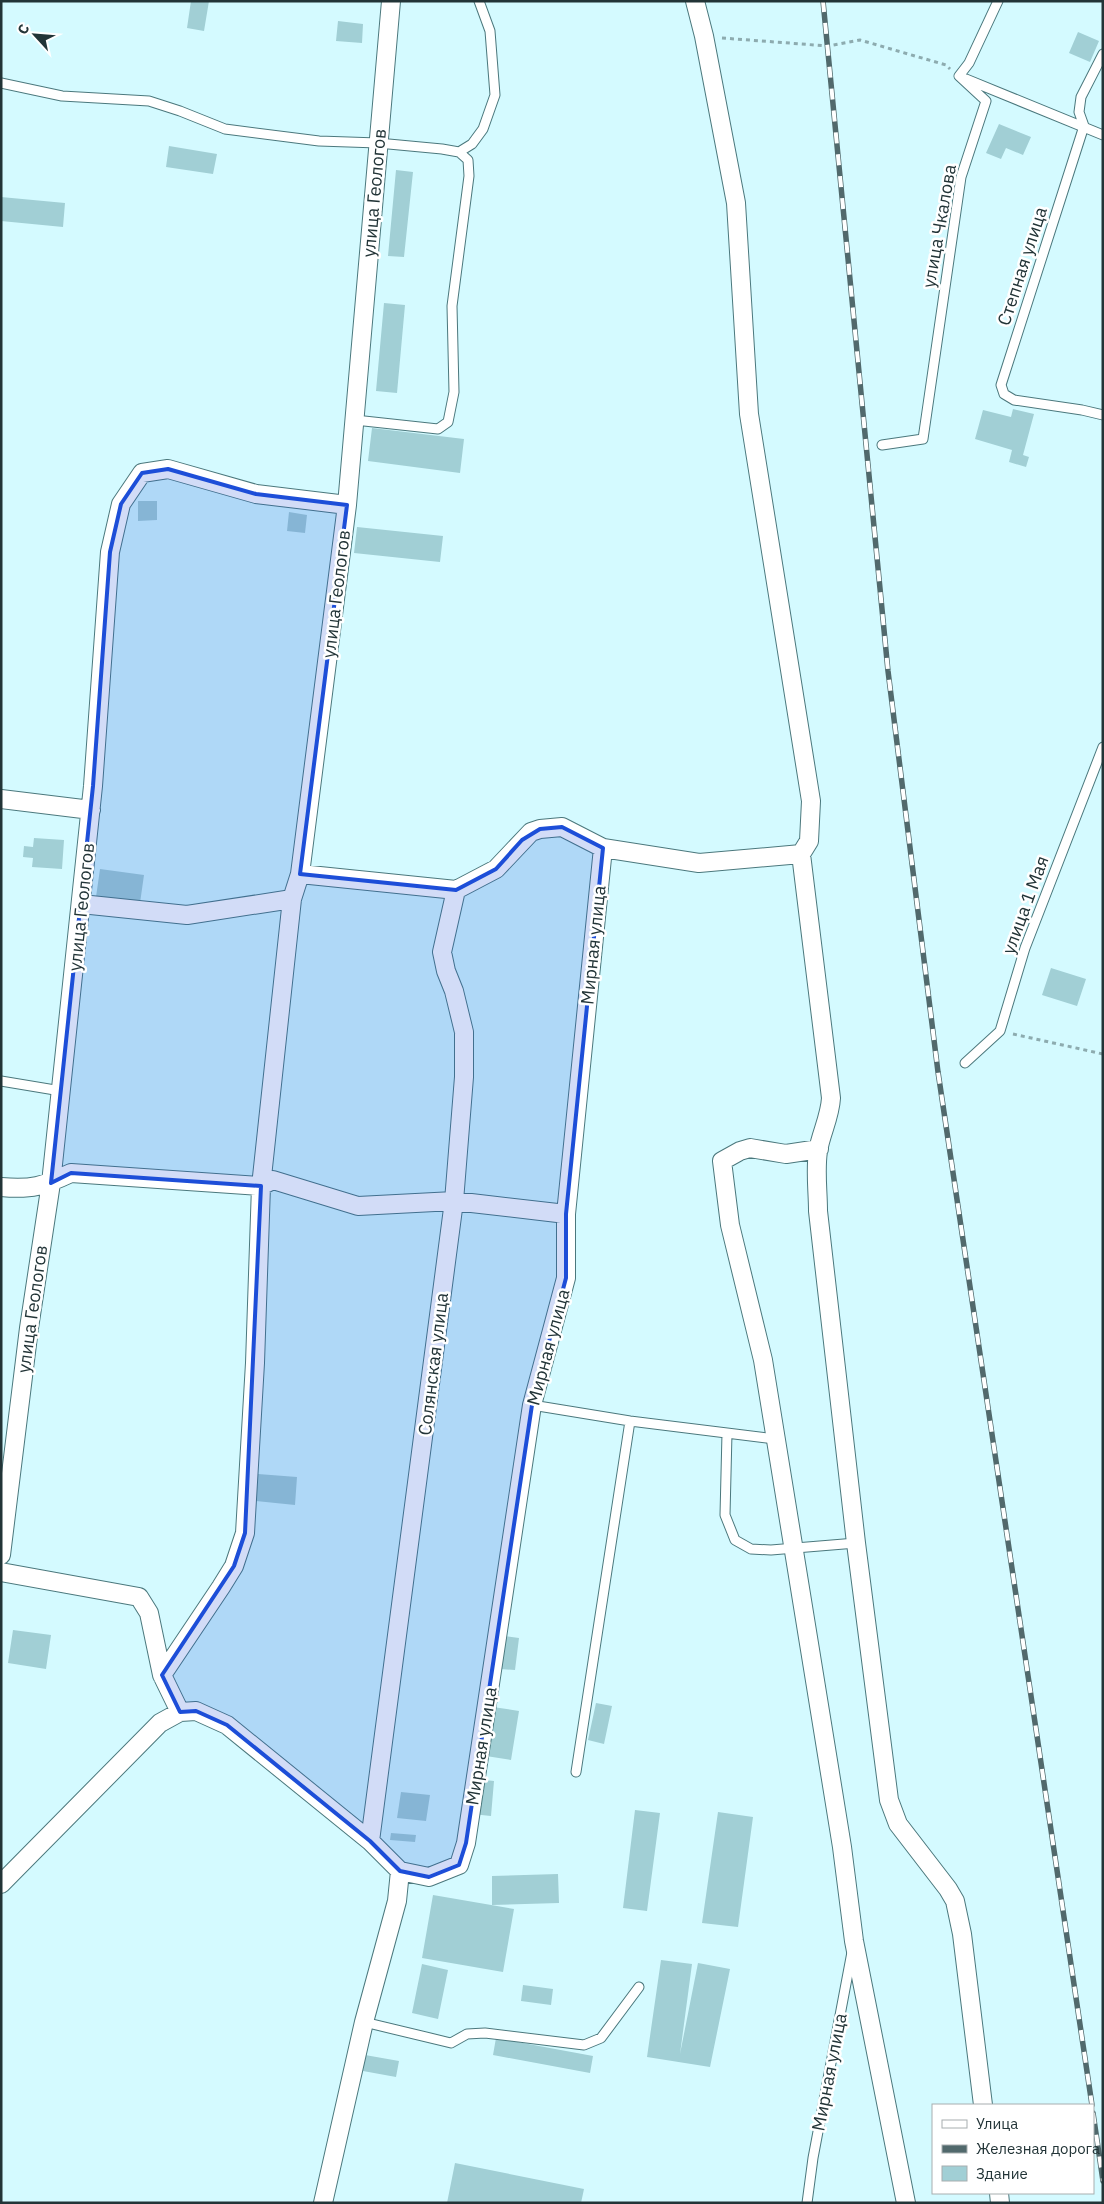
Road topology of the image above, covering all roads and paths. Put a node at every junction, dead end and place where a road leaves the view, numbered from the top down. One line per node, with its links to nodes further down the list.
1 (390, 1): 11 (street, улица Геологов)
2 (479, 1): 12 (lane)
3 (695, 1): 5 (street)
4 (998, 1): 7 (lane)
5 (704, 36): 7 (path); 21 (street)
6 (1103, 54): 9 (lane, Степная улица)
7 (959, 76): 9 (lane); 15 (lane, улица Чкалова)
8 (1, 83): 11 (lane)
9 (1084, 126): 10 (lane); 13 (lane, Степная улица)
10 (1103, 135)
11 (378, 143): 12 (lane); 14 (street, улица Геологов)
12 (459, 152): 14 (lane)
13 (1103, 415)
14 (354, 420): 16 (street, улица Геологов)
15 (882, 445)
16 (347, 504): 19 (street, улица Геологов); 22 (street, улица Геологов)
17 (1103, 747): 26 (lane, улица 1 Мая)
18 (1, 799): 19 (street)
19 (91, 810): 25 (street, улица Геологов)
20 (603, 848): 21 (street); 23 (street); 36 (street, Мирная улица)
21 (801, 854): 31 (street)
22 (300, 874): 23 (street); 24 (street, улица Геологов)
23 (456, 890): 35 (street, Солянская улица)
24 (292, 899): 25 (street); 33 (street, улица Геологов)
25 (81, 904): 30 (street, улица Геологов)
26 (1000, 1031): 27 (path); 28 (lane)
27 (1103, 1054)
28 (965, 1063)
29 (1, 1081): 30 (lane)
30 (61, 1091): 32 (street, улица Геологов)
31 (818, 1149): 40 (street); 41 (street)
32 (51, 1182): 33 (street); 34 (street); 43 (street, улица Геологов)
33 (261, 1186): 35 (street); 45 (street, улица Геологов)
34 (1, 1187)
35 (454, 1200): 36 (street); 48 (street, Солянская улица)
36 (566, 1214): 37 (street, Мирная улица)
37 (532, 1405): 38 (lane); 49 (street, Мирная улица)
38 (630, 1421): 39 (lane); 47 (lane)
39 (727, 1433): 40 (lane); 42 (lane)
40 (775, 1439): 42 (street)
41 (856, 1543): 42 (lane); 54 (street)
42 (794, 1548): 51 (street)
43 (1, 1555)
44 (1, 1572): 45 (street)
45 (162, 1675): 46 (street)
46 (180, 1712): 48 (street); 50 (street)
47 (576, 1772)
48 (370, 1841): 49 (street)
49 (400, 1871): 53 (street)
50 (1, 1884)
51 (854, 1941): 56 (lane, Мирная улица); 57 (street)
52 (639, 1987): 53 (lane)
53 (364, 2022): 55 (street)
54 (983, 2104)
55 (323, 2203)
56 (807, 2203)
57 (906, 2203)

